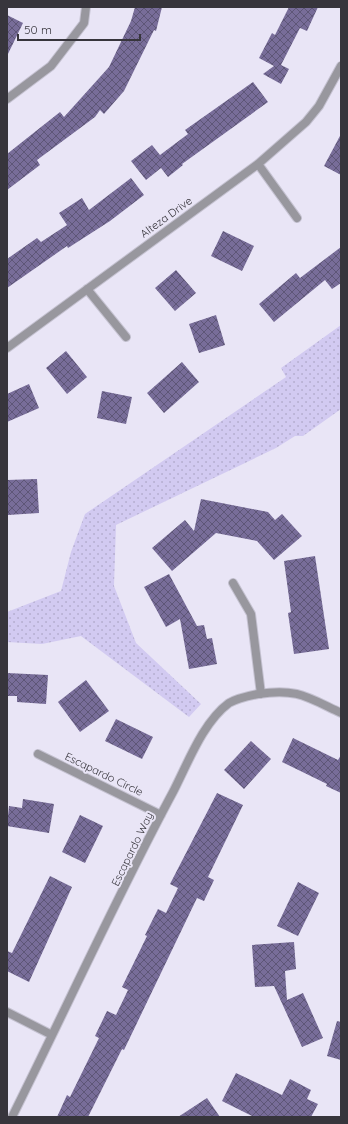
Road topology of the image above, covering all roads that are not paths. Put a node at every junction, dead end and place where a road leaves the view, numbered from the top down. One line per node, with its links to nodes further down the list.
1 (86, 7): 3 (street)
2 (341, 66): 4 (street, Alteza Drive)
3 (7, 99)
4 (258, 164): 5 (street); 6 (street, Alteza Drive)
5 (297, 218)
6 (87, 289): 7 (street); 8 (street, Alteza Drive)
7 (126, 337)
8 (7, 348)
9 (233, 583): 10 (street)
10 (261, 694): 11 (street, Escapardo Way); 13 (street, Escapardo Way)
11 (341, 713)
12 (38, 754): 13 (street, Escapardo Circle)
13 (161, 815): 15 (street, Escapardo Way)
14 (7, 1012): 15 (street)
15 (52, 1035): 16 (street, Escapardo Way)
16 (12, 1117)

